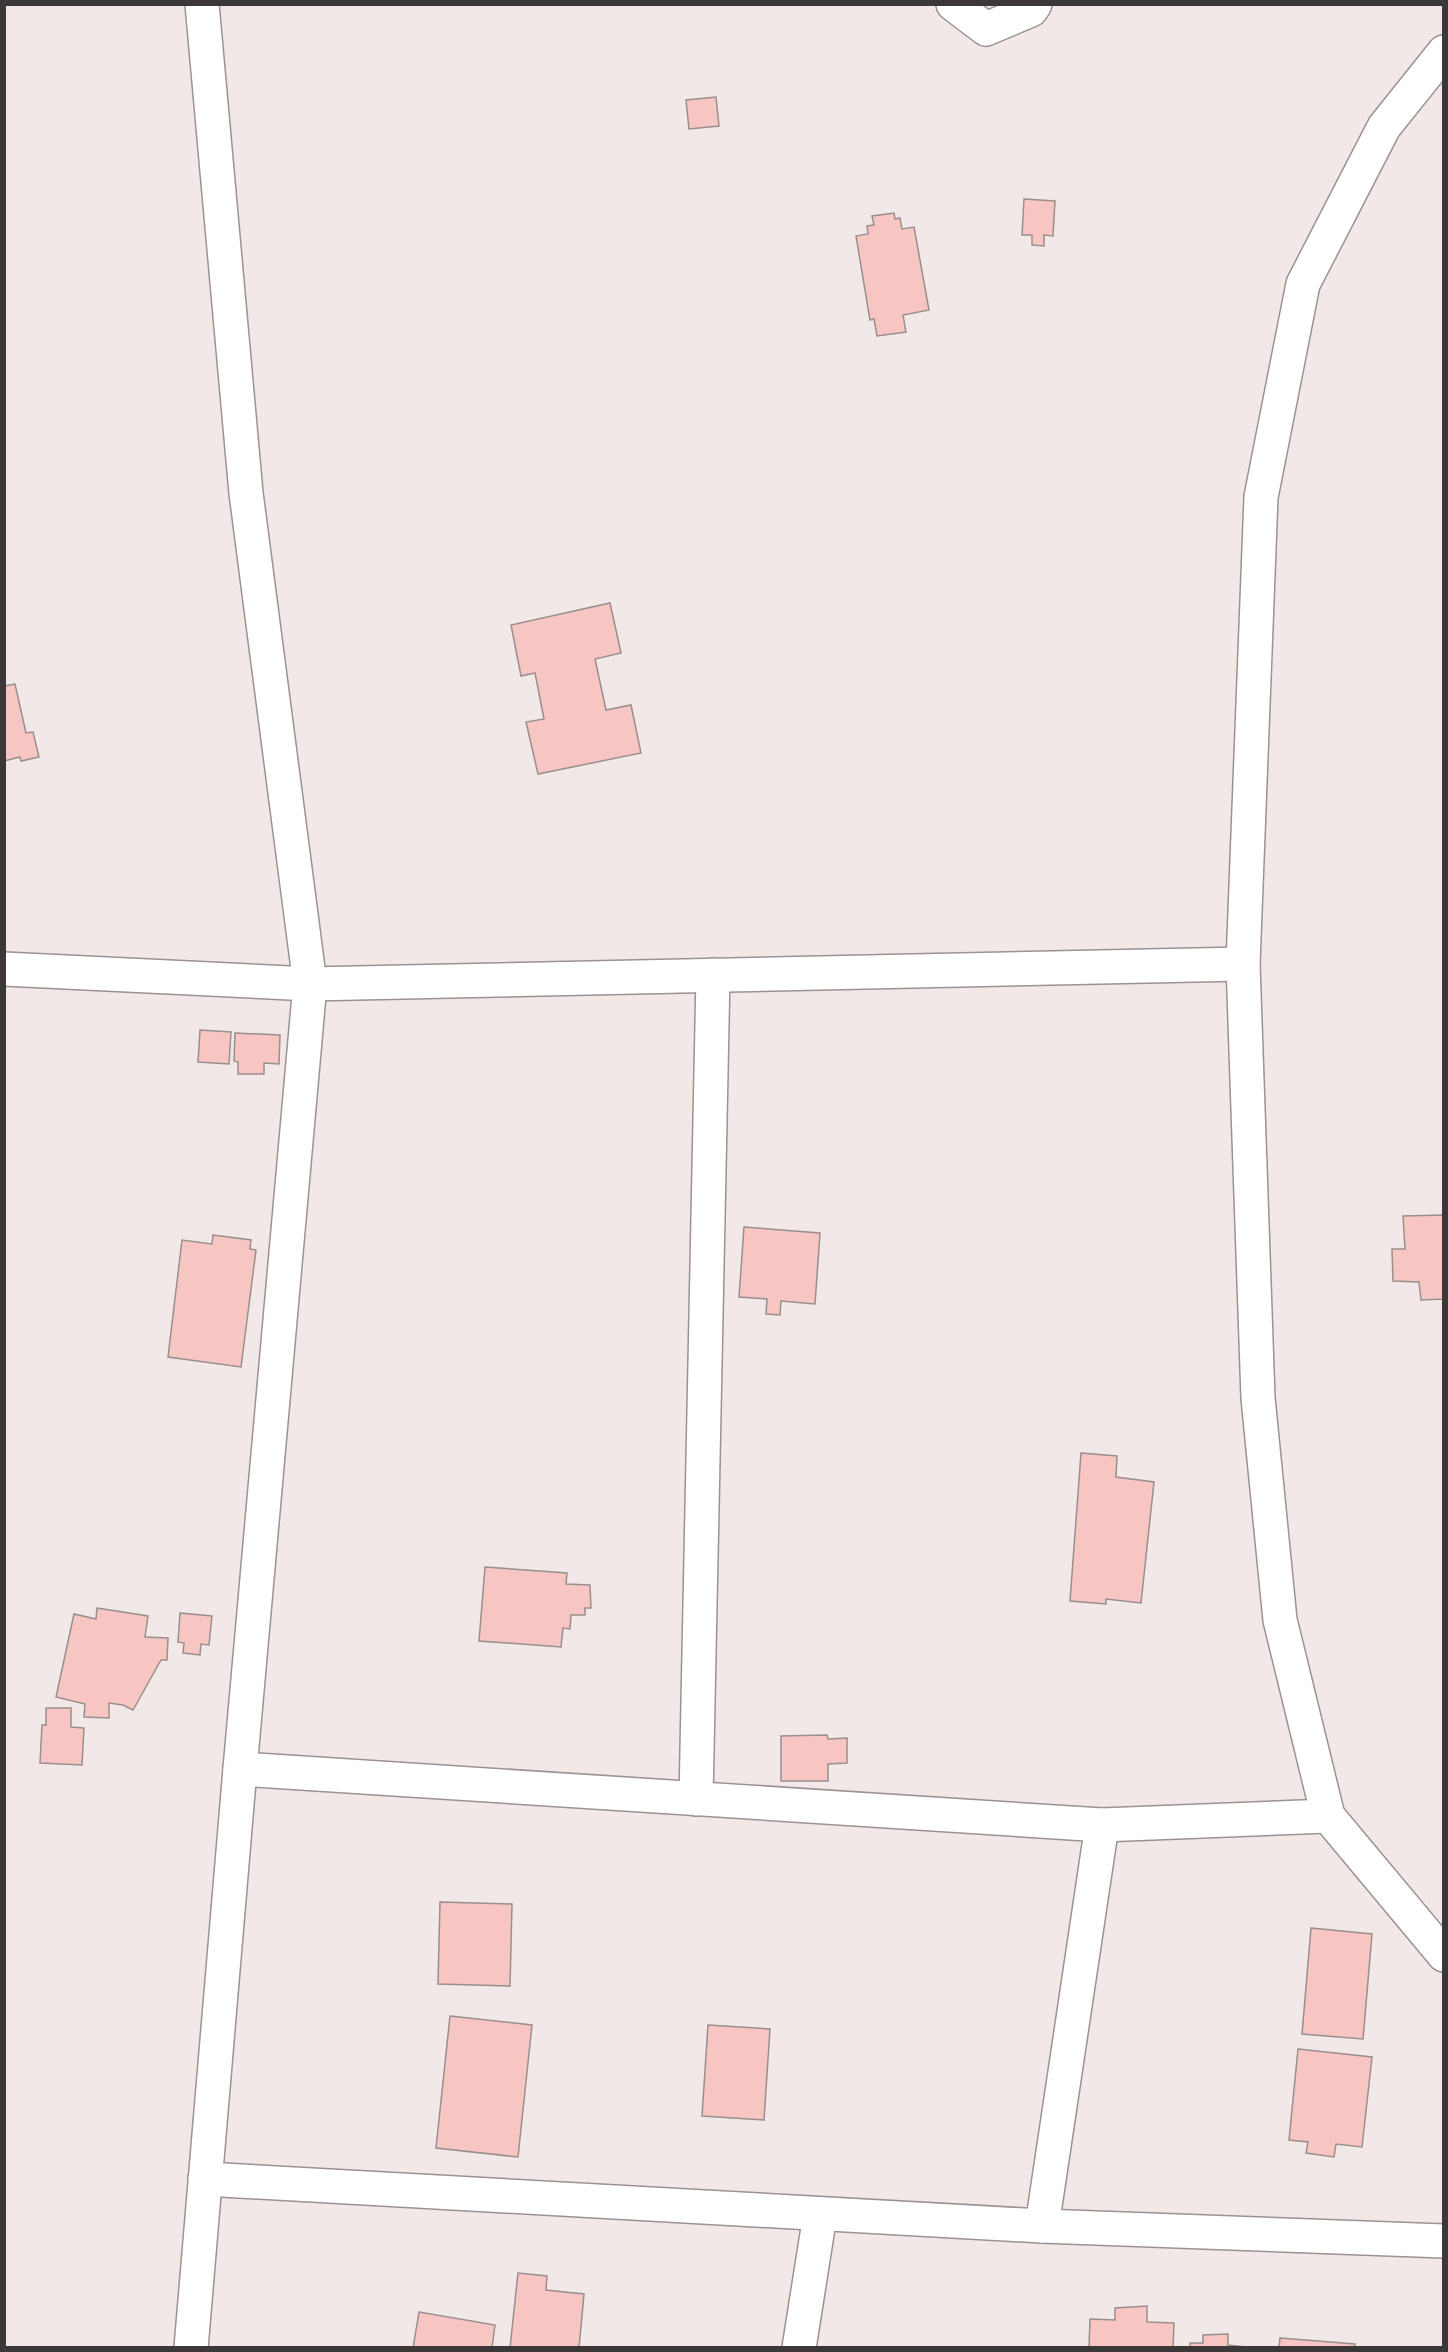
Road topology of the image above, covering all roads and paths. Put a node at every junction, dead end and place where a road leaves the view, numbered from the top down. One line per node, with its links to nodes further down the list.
1 (202, 4): 8 (street)
2 (953, 4): 3 (street)
3 (1035, 4)
4 (1443, 52): 5 (street)
5 (1243, 964): 7 (street); 11 (street)
6 (4, 969): 8 (street)
7 (713, 975): 8 (street); 10 (street)
8 (310, 984): 9 (street)
9 (240, 1769): 10 (street); 14 (street)
10 (696, 1799): 12 (street)
11 (1328, 1816): 12 (street); 13 (street)
12 (1102, 1825): 16 (street)
13 (1443, 1955)
14 (205, 2179): 15 (street); 18 (street)
15 (820, 2215): 16 (street); 19 (street)
16 (1042, 2226): 17 (street)
17 (1443, 2241)
18 (191, 2348)
19 (799, 2348)

